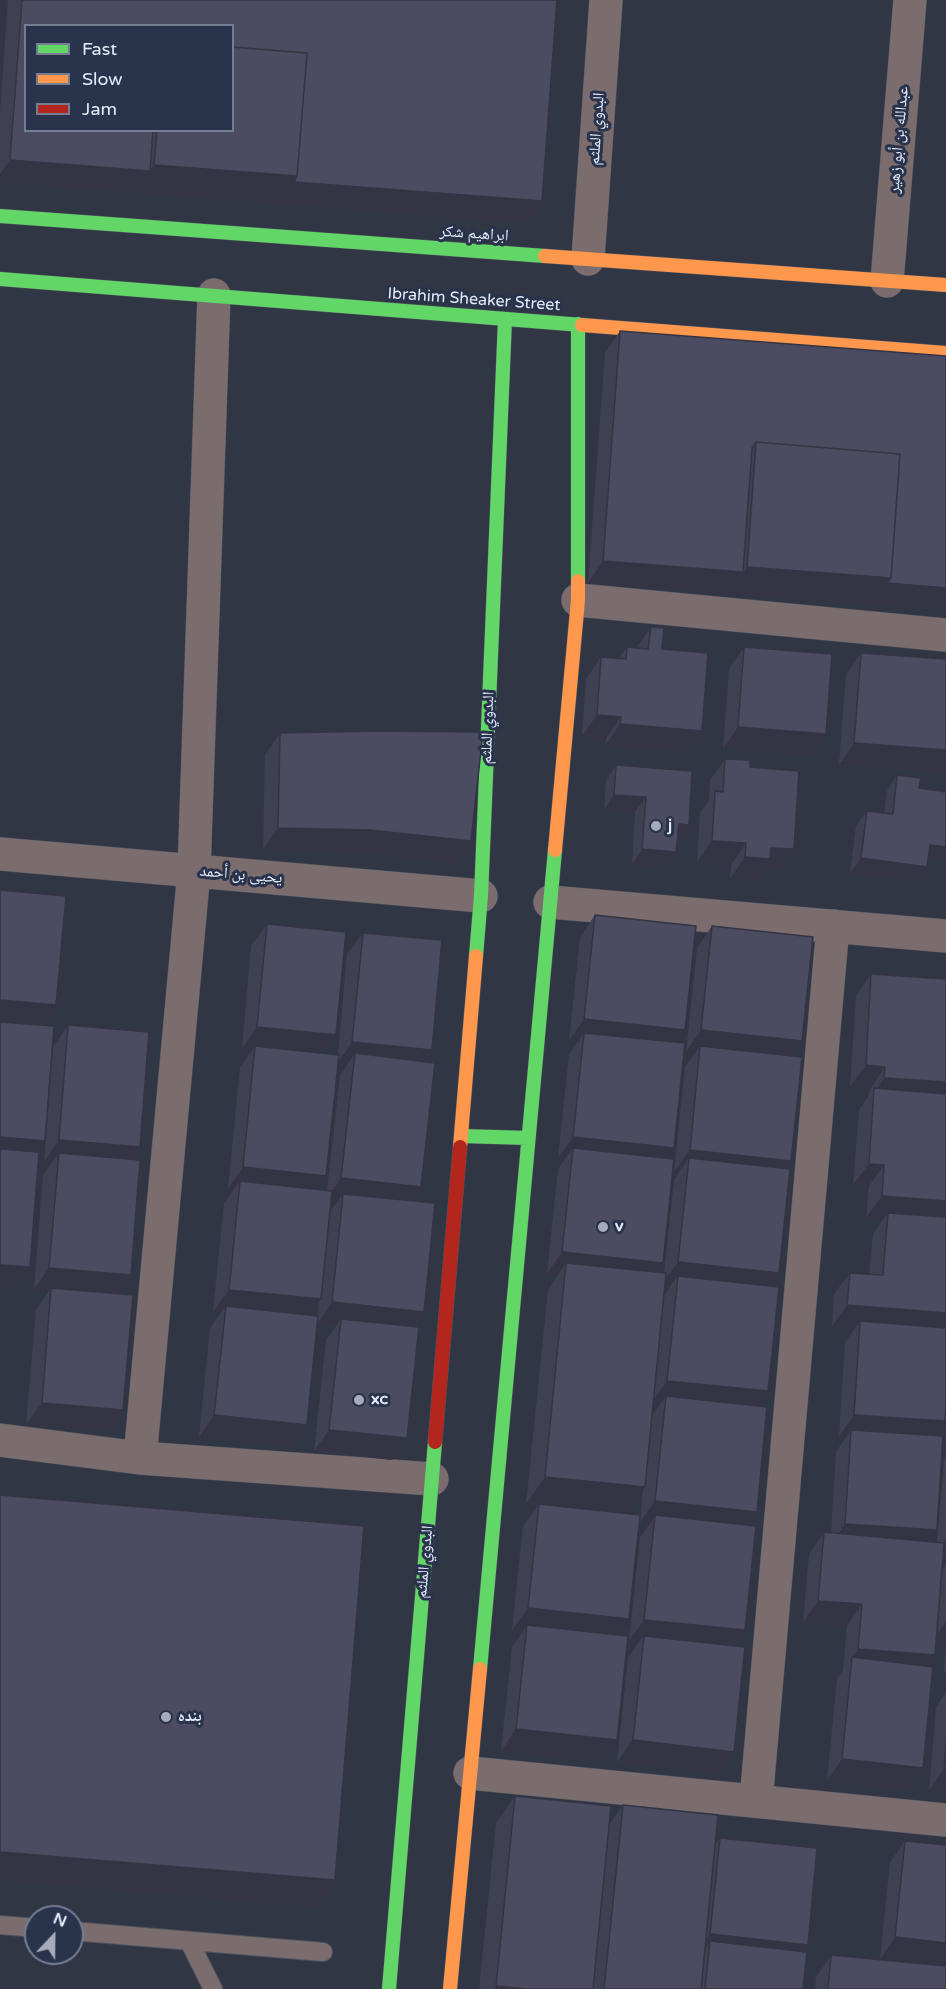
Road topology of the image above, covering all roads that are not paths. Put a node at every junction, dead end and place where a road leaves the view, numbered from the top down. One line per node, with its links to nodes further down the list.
1 (606, 0): 4 (street, البدوي الملثم)
2 (910, 0): 6 (street, عبدالله بن أبو زهير)
3 (0, 216): 4 (street, ابراهيم شكر)
4 (588, 259): 6 (street, ابراهيم شكر)
5 (0, 279): 8 (street, Ibrahim Sheaker Street)
6 (888, 281): 7 (street, ابراهيم شكر)
7 (946, 285)
8 (214, 295): 9 (street, Ibrahim Sheaker Street); 15 (street)
9 (505, 319): 10 (street, Ibrahim Sheaker Street); 16 (street, البدوي الملثم)
10 (578, 324): 11 (street, Ibrahim Sheaker Street); 12 (street)
11 (946, 353)
12 (578, 600): 13 (street); 17 (street)
13 (946, 635)
14 (0, 854): 15 (street, يحيى بن أحمد)
15 (194, 871): 16 (street, يحيى بن أحمد); 23 (street)
16 (481, 896): 20 (street, البدوي الملثم)
17 (550, 902): 18 (street); 21 (street)
18 (833, 926): 19 (street); 26 (street)
19 (946, 936)
20 (461, 1136): 21 (street); 24 (street, البدوي الملثم)
21 (528, 1138): 25 (street)
22 (0, 1440): 23 (street)
23 (140, 1458): 24 (street)
24 (432, 1479): 34 (street, البدوي الملثم)
25 (470, 1773): 26 (street); 35 (street)
26 (756, 1801): 27 (street)
27 (946, 1820)
28 (0, 1925): 29 (lane)
29 (24, 1927)
30 (84, 1932): 31 (lane)
31 (189, 1941): 32 (lane); 33 (lane)
32 (323, 1952)
33 (213, 1989)
34 (388, 1989)
35 (450, 1989)

